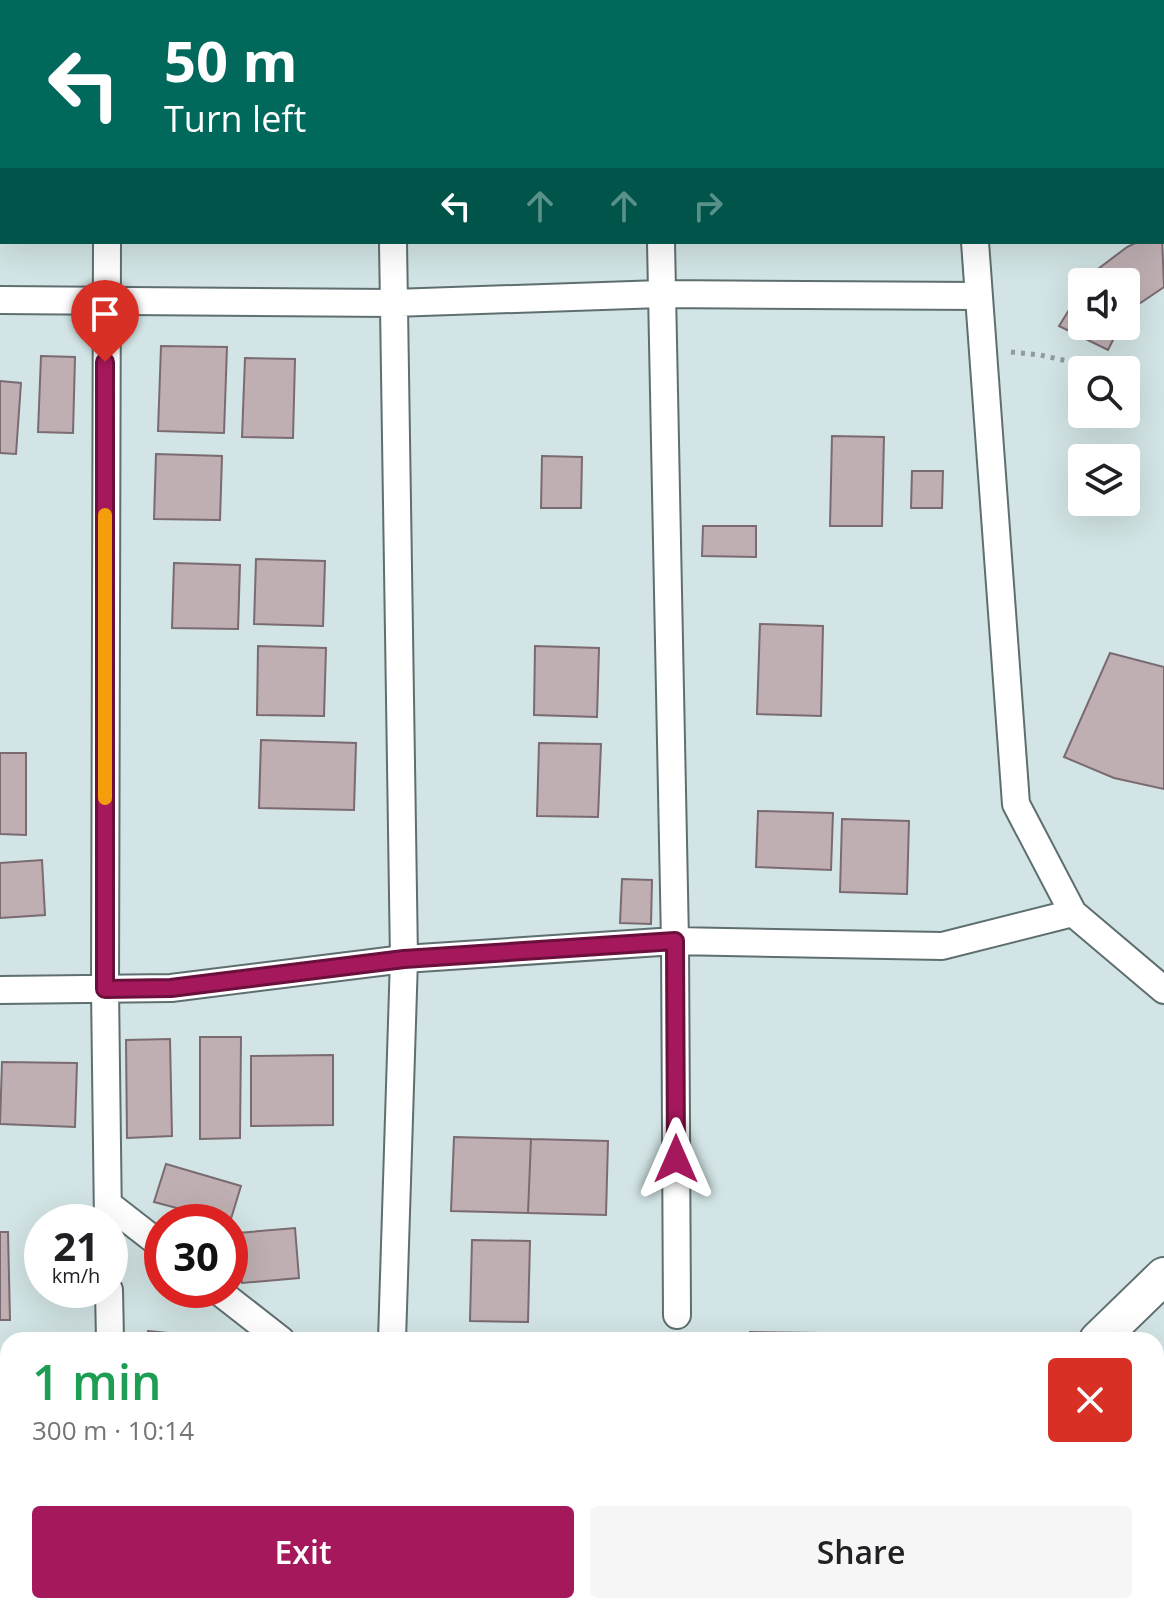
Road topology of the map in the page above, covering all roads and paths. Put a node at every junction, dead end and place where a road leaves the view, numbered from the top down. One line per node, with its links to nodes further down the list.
1 (107, 244): 7 (street)
2 (393, 244): 9 (street)
3 (661, 244): 5 (street)
4 (975, 244): 6 (street)
5 (661, 294): 6 (street); 9 (street); 13 (street)
6 (978, 296): 10 (street)
7 (105, 299): 8 (street); 9 (street); 15 (street)
8 (0, 300)
9 (393, 303): 14 (street)
10 (983, 350): 11 (path); 12 (street)
11 (1068, 361)
12 (1073, 913): 13 (street); 17 (street)
13 (675, 941): 14 (street); 22 (street)
14 (404, 959): 15 (street); 25 (street)
15 (105, 989): 16 (street); 18 (street)
16 (0, 990)
17 (1164, 990)
18 (108, 1204)
19 (1164, 1276): 26 (main road)
20 (109, 1308): 23 (street)
21 (240, 1308): 24 (street)
22 (677, 1315)
23 (110, 1332)
24 (271, 1332)
25 (392, 1332)
26 (1106, 1332)

